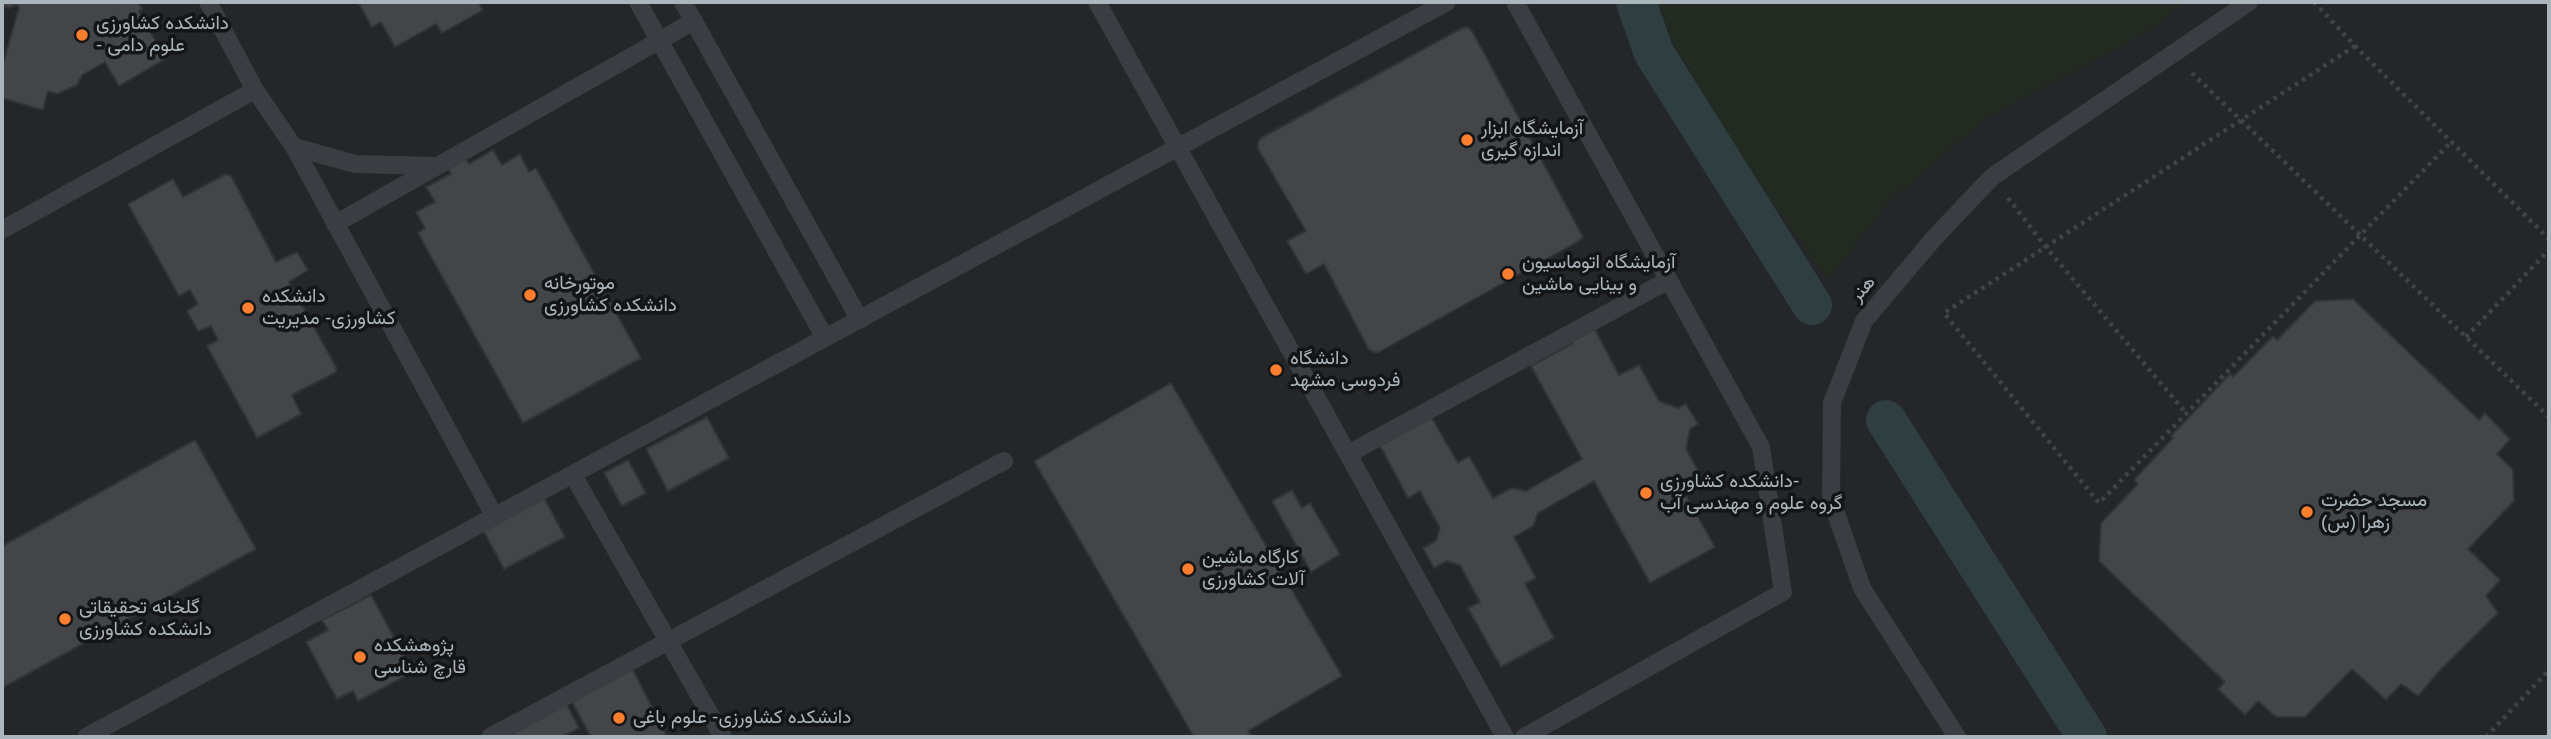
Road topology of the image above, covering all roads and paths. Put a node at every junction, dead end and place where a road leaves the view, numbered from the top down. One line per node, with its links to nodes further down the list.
1 (208, 2): 13 (lane)
2 (638, 2): 10 (lane)
3 (683, 2): 9 (lane)
4 (1097, 2): 17 (lane)
5 (1447, 2): 17 (lane)
6 (1515, 2): 26 (lane)
7 (2249, 2): 12 (lane, هنر)
8 (2314, 2): 11 (path)
9 (694, 21): 10 (lane); 27 (lane)
10 (659, 40): 18 (lane); 29 (lane)
11 (2355, 46): 14 (path); 15 (path)
12 (2174, 55): 14 (path); 19 (lane, هنر)
13 (255, 90): 16 (lane); 21 (lane)
14 (2241, 120): 22 (path); 24 (path)
15 (2451, 142): 22 (path); 23 (path)
16 (294, 147): 18 (lane); 20 (lane)
17 (1178, 148): 27 (lane); 32 (lane)
18 (437, 166): 20 (lane)
19 (1992, 177): 24 (path); 43 (lane, هنر)
20 (335, 224): 35 (lane)
21 (2, 230)
22 (2361, 235): 28 (path); 30 (path)
23 (2549, 239)
24 (2045, 246): 30 (path); 30 (path)
25 (2549, 250): 28 (path)
26 (1669, 280): 32 (lane); 42 (lane)
27 (860, 320): 29 (lane)
28 (2466, 337): 31 (path)
29 (825, 338): 34 (lane)
30 (2186, 413)
31 (2549, 417)
32 (1348, 454): 41 (lane)
33 (1004, 461): 36 (lane)
34 (573, 475): 35 (lane); 36 (lane)
35 (495, 517): 38 (lane)
36 (668, 642): 39 (lane); 40 (lane)
37 (2549, 670): 44 (path)
38 (86, 737)
39 (490, 737)
40 (723, 737)
41 (1505, 737)
42 (1524, 737)
43 (1957, 737)
44 (2486, 737)

